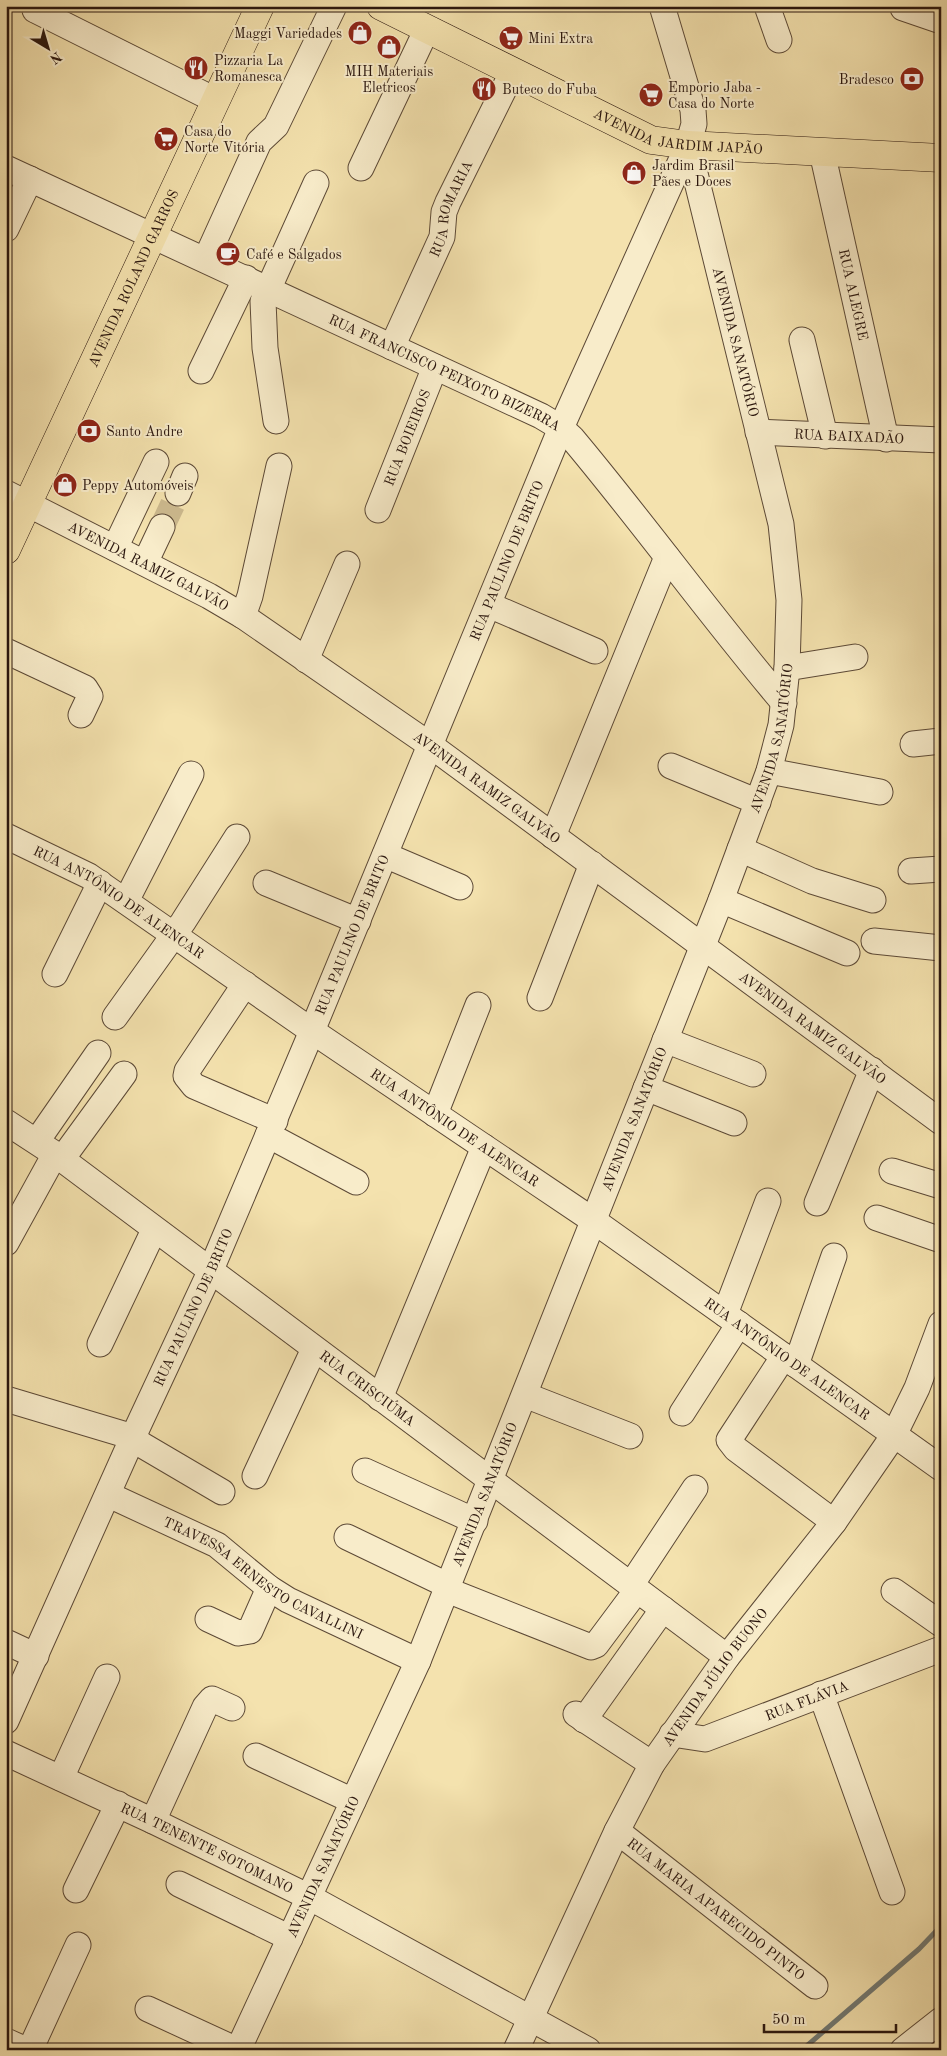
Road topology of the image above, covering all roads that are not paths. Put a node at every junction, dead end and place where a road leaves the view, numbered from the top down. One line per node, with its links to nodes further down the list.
1 (260, 6): 12 (main road, AVENIDA ROLAND GARROS)
2 (334, 6): 24 (street)
3 (381, 6): 9 (main road, AVENIDA JARDIM JAPÃO)
4 (662, 6): 13 (street)
5 (767, 6): 10 (street)
6 (903, 8): 8 (street)
7 (35, 10): 12 (street)
8 (941, 21)
9 (427, 29): 11 (main road, AVENIDA JARDIM JAPÃO); 17 (street)
10 (779, 40)
11 (512, 71): 13 (main road, AVENIDA JARDIM JAPÃO); 27 (street, RUA ROMARIA)
12 (215, 100): 23 (main road, AVENIDA ROLAND GARROS)
13 (688, 145): 14 (main road, AVENIDA JARDIM JAPÃO); 19 (street, RUA PAULINO DE BRITO); 20 (street, AVENIDA SANATÓRIO)
14 (822, 152): 15 (main road, AVENIDA JARDIM JAPÃO); 34 (street, RUA ALEGRE)
15 (941, 158)
16 (6, 168): 18 (street, RUA FRANCISCO PEIXOTO BIZERRA)
17 (360, 168)
18 (30, 178): 22 (street); 23 (street, RUA FRANCISCO PEIXOTO BIZERRA)
19 (671, 181): 20 (street); 31 (street, RUA PAULINO DE BRITO)
20 (696, 181): 32 (street, AVENIDA SANATÓRIO)
21 (316, 183): 25 (street)
22 (6, 229)
23 (153, 234): 24 (street, RUA FRANCISCO PEIXOTO BIZERRA); 38 (main road, AVENIDA ROLAND GARROS)
24 (206, 259): 25 (street, RUA FRANCISCO PEIXOTO BIZERRA)
25 (257, 283): 27 (street, RUA FRANCISCO PEIXOTO BIZERRA); 29 (street); 30 (street)
26 (802, 340): 33 (street)
27 (392, 347): 28 (street, RUA FRANCISCO PEIXOTO BIZERRA)
28 (435, 367): 31 (street, RUA FRANCISCO PEIXOTO BIZERRA); 39 (street, RUA BOIEIROS)
29 (201, 371)
30 (276, 421)
31 (561, 428): 43 (street, RUA FRANCISCO PEIXOTO BIZERRA); 46 (street, RUA PAULINO DE BRITO)
32 (758, 432): 33 (street, RUA BAIXADÃO); 52 (street, AVENIDA SANATÓRIO)
33 (825, 436): 34 (street, RUA BAIXADÃO)
34 (886, 439): 35 (street, RUA BAIXADÃO)
35 (941, 440)
36 (156, 462): 41 (street)
37 (280, 466): 47 (street)
38 (17, 498): 41 (street, AVENIDA RAMIZ GALVÃO); 42 (main road, AVENIDA ROLAND GARROS)
39 (378, 510)
40 (162, 527): 44 (street)
41 (115, 548): 44 (street, AVENIDA RAMIZ GALVÃO)
42 (6, 550)
43 (667, 557): 53 (street, RUA FRANCISCO PEIXOTO BIZERRA); 64 (street)
44 (145, 563): 47 (street, AVENIDA RAMIZ GALVÃO)
45 (347, 564): 51 (street)
46 (489, 604): 49 (street); 57 (street, RUA PAULINO DE BRITO)
47 (243, 616): 51 (street, AVENIDA RAMIZ GALVÃO)
48 (6, 650): 54 (street)
49 (595, 651)
50 (855, 657): 52 (street)
51 (306, 660): 57 (street, AVENIDA RAMIZ GALVÃO)
52 (787, 668): 53 (street, AVENIDA SANATÓRIO)
53 (784, 703): 59 (street, AVENIDA SANATÓRIO)
54 (80, 715)
55 (941, 741): 56 (street)
56 (913, 744)
57 (430, 745): 64 (street, AVENIDA RAMIZ GALVÃO); 67 (street, RUA PAULINO DE BRITO)
58 (671, 766): 62 (street)
59 (769, 771): 61 (street); 62 (street, AVENIDA SANATÓRIO)
60 (191, 774): 76 (street)
61 (880, 792)
62 (758, 802): 66 (street, AVENIDA SANATÓRIO)
63 (6, 836): 72 (street, RUA ANTÔNIO DE ALENCAR)
64 (553, 836): 68 (street, AVENIDA RAMIZ GALVÃO)
65 (237, 837): 78 (street)
66 (740, 849): 74 (street, AVENIDA SANATÓRIO); 75 (street)
67 (385, 855): 73 (street); 77 (street, RUA PAULINO DE BRITO)
68 (592, 864): 80 (street, AVENIDA RAMIZ GALVÃO); 85 (street)
69 (941, 869): 70 (street)
70 (911, 871)
71 (266, 883): 77 (street)
72 (100, 884): 76 (street, RUA ANTÔNIO DE ALENCAR); 83 (street)
73 (460, 887)
74 (720, 900): 80 (street, AVENIDA SANATÓRIO); 82 (street)
75 (873, 900)
76 (126, 901): 78 (street, RUA ANTÔNIO DE ALENCAR)
77 (358, 922): 88 (street, RUA PAULINO DE BRITO)
78 (173, 936): 84 (street, RUA ANTÔNIO DE ALENCAR); 87 (street)
79 (874, 941): 81 (street)
80 (703, 946): 89 (street, AVENIDA SANATÓRIO); 91 (street, AVENIDA RAMIZ GALVÃO)
81 (941, 948)
82 (847, 952)
83 (55, 974)
84 (245, 984): 88 (street, RUA ANTÔNIO DE ALENCAR); 99 (street)
85 (540, 998)
86 (478, 1005): 95 (street)
87 (116, 1017)
88 (312, 1032): 95 (street, RUA ANTÔNIO DE ALENCAR); 99 (street, RUA PAULINO DE BRITO)
89 (666, 1040): 93 (street); 94 (street, AVENIDA SANATÓRIO)
90 (98, 1053): 101 (street)
91 (872, 1070): 97 (street, AVENIDA RAMIZ GALVÃO); 106 (street)
92 (124, 1074): 101 (street)
93 (752, 1074)
94 (646, 1088): 98 (street); 108 (street, AVENIDA SANATÓRIO)
95 (435, 1114): 100 (street, RUA ANTÔNIO DE ALENCAR)
96 (6, 1122): 101 (street, RUA CRISCIÚMA)
97 (941, 1122)
98 (734, 1123)
99 (272, 1128): 103 (street); 113 (street, RUA PAULINO DE BRITO)
100 (484, 1147): 108 (street, RUA ANTÔNIO DE ALENCAR); 120 (street)
101 (51, 1152): 109 (street, RUA CRISCIÚMA); 111 (street)
102 (892, 1171): 104 (street)
103 (356, 1182)
104 (941, 1186)
105 (768, 1201): 114 (street)
106 (817, 1204)
107 (876, 1218): 110 (street)
108 (594, 1221): 114 (street, RUA ANTÔNIO DE ALENCAR); 119 (street, AVENIDA SANATÓRIO)
109 (154, 1230): 113 (street, RUA CRISCIÚMA); 116 (street)
110 (941, 1240)
111 (6, 1243)
112 (834, 1256): 118 (street)
113 (210, 1272): 117 (street, RUA CRISCIÚMA); 125 (street, RUA PAULINO DE BRITO)
114 (732, 1319): 118 (street, RUA ANTÔNIO DE ALENCAR); 122 (street)
115 (941, 1324): 123 (street, AVENIDA JÚLIO BUONO)
116 (100, 1344)
117 (314, 1350): 120 (street, RUA CRISCIÚMA); 128 (street)
118 (790, 1360): 123 (street, RUA ANTÔNIO DE ALENCAR); 134 (street)
119 (525, 1395): 124 (street); 129 (street, AVENIDA SANATÓRIO)
120 (380, 1398): 129 (street, RUA CRISCIÚMA)
121 (6, 1399): 125 (street)
122 (682, 1413)
123 (894, 1435): 126 (street, RUA ANTÔNIO DE ALENCAR); 134 (street, AVENIDA JÚLIO BUONO)
124 (630, 1436)
125 (134, 1437): 131 (street); 132 (street, RUA PAULINO DE BRITO)
126 (941, 1468)
127 (365, 1471): 133 (street)
128 (256, 1476)
129 (491, 1481): 133 (street, AVENIDA SANATÓRIO); 138 (street, RUA CRISCIÚMA)
130 (695, 1488): 138 (street)
131 (222, 1492)
132 (109, 1495): 136 (street, TRAVESSA ERNESTO CAVALLINI); 145 (street, RUA PAULINO DE BRITO)
133 (475, 1521): 137 (street, AVENIDA SANATÓRIO)
134 (834, 1522): 146 (street, AVENIDA JÚLIO BUONO)
135 (348, 1537): 137 (street)
136 (269, 1588): 141 (street); 147 (street, TRAVESSA ERNESTO CAVALLINI)
137 (448, 1588): 138 (street); 147 (street, AVENIDA SANATÓRIO)
138 (634, 1588): 140 (street, RUA CRISCIÚMA)
139 (894, 1591): 142 (street)
140 (663, 1609): 146 (street, RUA CRISCIÚMA); 155 (street)
141 (208, 1619)
142 (941, 1624)
143 (6, 1642): 145 (street)
144 (941, 1650): 149 (street, RUA FLÁVIA)
145 (36, 1656): 151 (street, RUA PAULINO DE BRITO)
146 (727, 1657): 152 (street, AVENIDA JÚLIO BUONO)
147 (418, 1661): 157 (street, AVENIDA SANATÓRIO)
148 (106, 1677): 156 (street)
149 (821, 1694): 152 (street, RUA FLÁVIA); 163 (street)
150 (232, 1708): 159 (street)
151 (6, 1721)
152 (672, 1734): 155 (street, AVENIDA JÚLIO BUONO)
153 (6, 1753): 156 (street, RUA TENENTE SOTOMANO)
154 (256, 1756): 157 (street)
155 (652, 1764): 160 (street, AVENIDA JÚLIO BUONO)
156 (61, 1778): 158 (street, RUA TENENTE SOTOMANO)
157 (353, 1801): 164 (street, AVENIDA SANATÓRIO)
158 (118, 1804): 159 (street, RUA TENENTE SOTOMANO); 162 (street)
159 (153, 1821): 164 (street, RUA TENENTE SOTOMANO)
160 (616, 1832): 167 (street, RUA MARIA APARECIDO PINTO); 169 (street, AVENIDA JÚLIO BUONO)
161 (179, 1884): 165 (street)
162 (76, 1890)
163 (892, 1892)
164 (309, 1897): 165 (street, AVENIDA SANATÓRIO); 169 (street, RUA TENENTE SOTOMANO)
165 (290, 1938): 172 (street, AVENIDA SANATÓRIO)
166 (78, 1946): 174 (street)
167 (815, 1986)
168 (148, 2010): 172 (street)
169 (531, 2019): 175 (street, AVENIDA JÚLIO BUONO); 176 (street, RUA TENENTE SOTOMANO)
170 (941, 2020): 177 (street)
171 (6, 2041): 173 (street)
172 (242, 2048)
173 (26, 2050)
174 (30, 2050)
175 (516, 2050)
176 (588, 2050)
177 (903, 2050)

